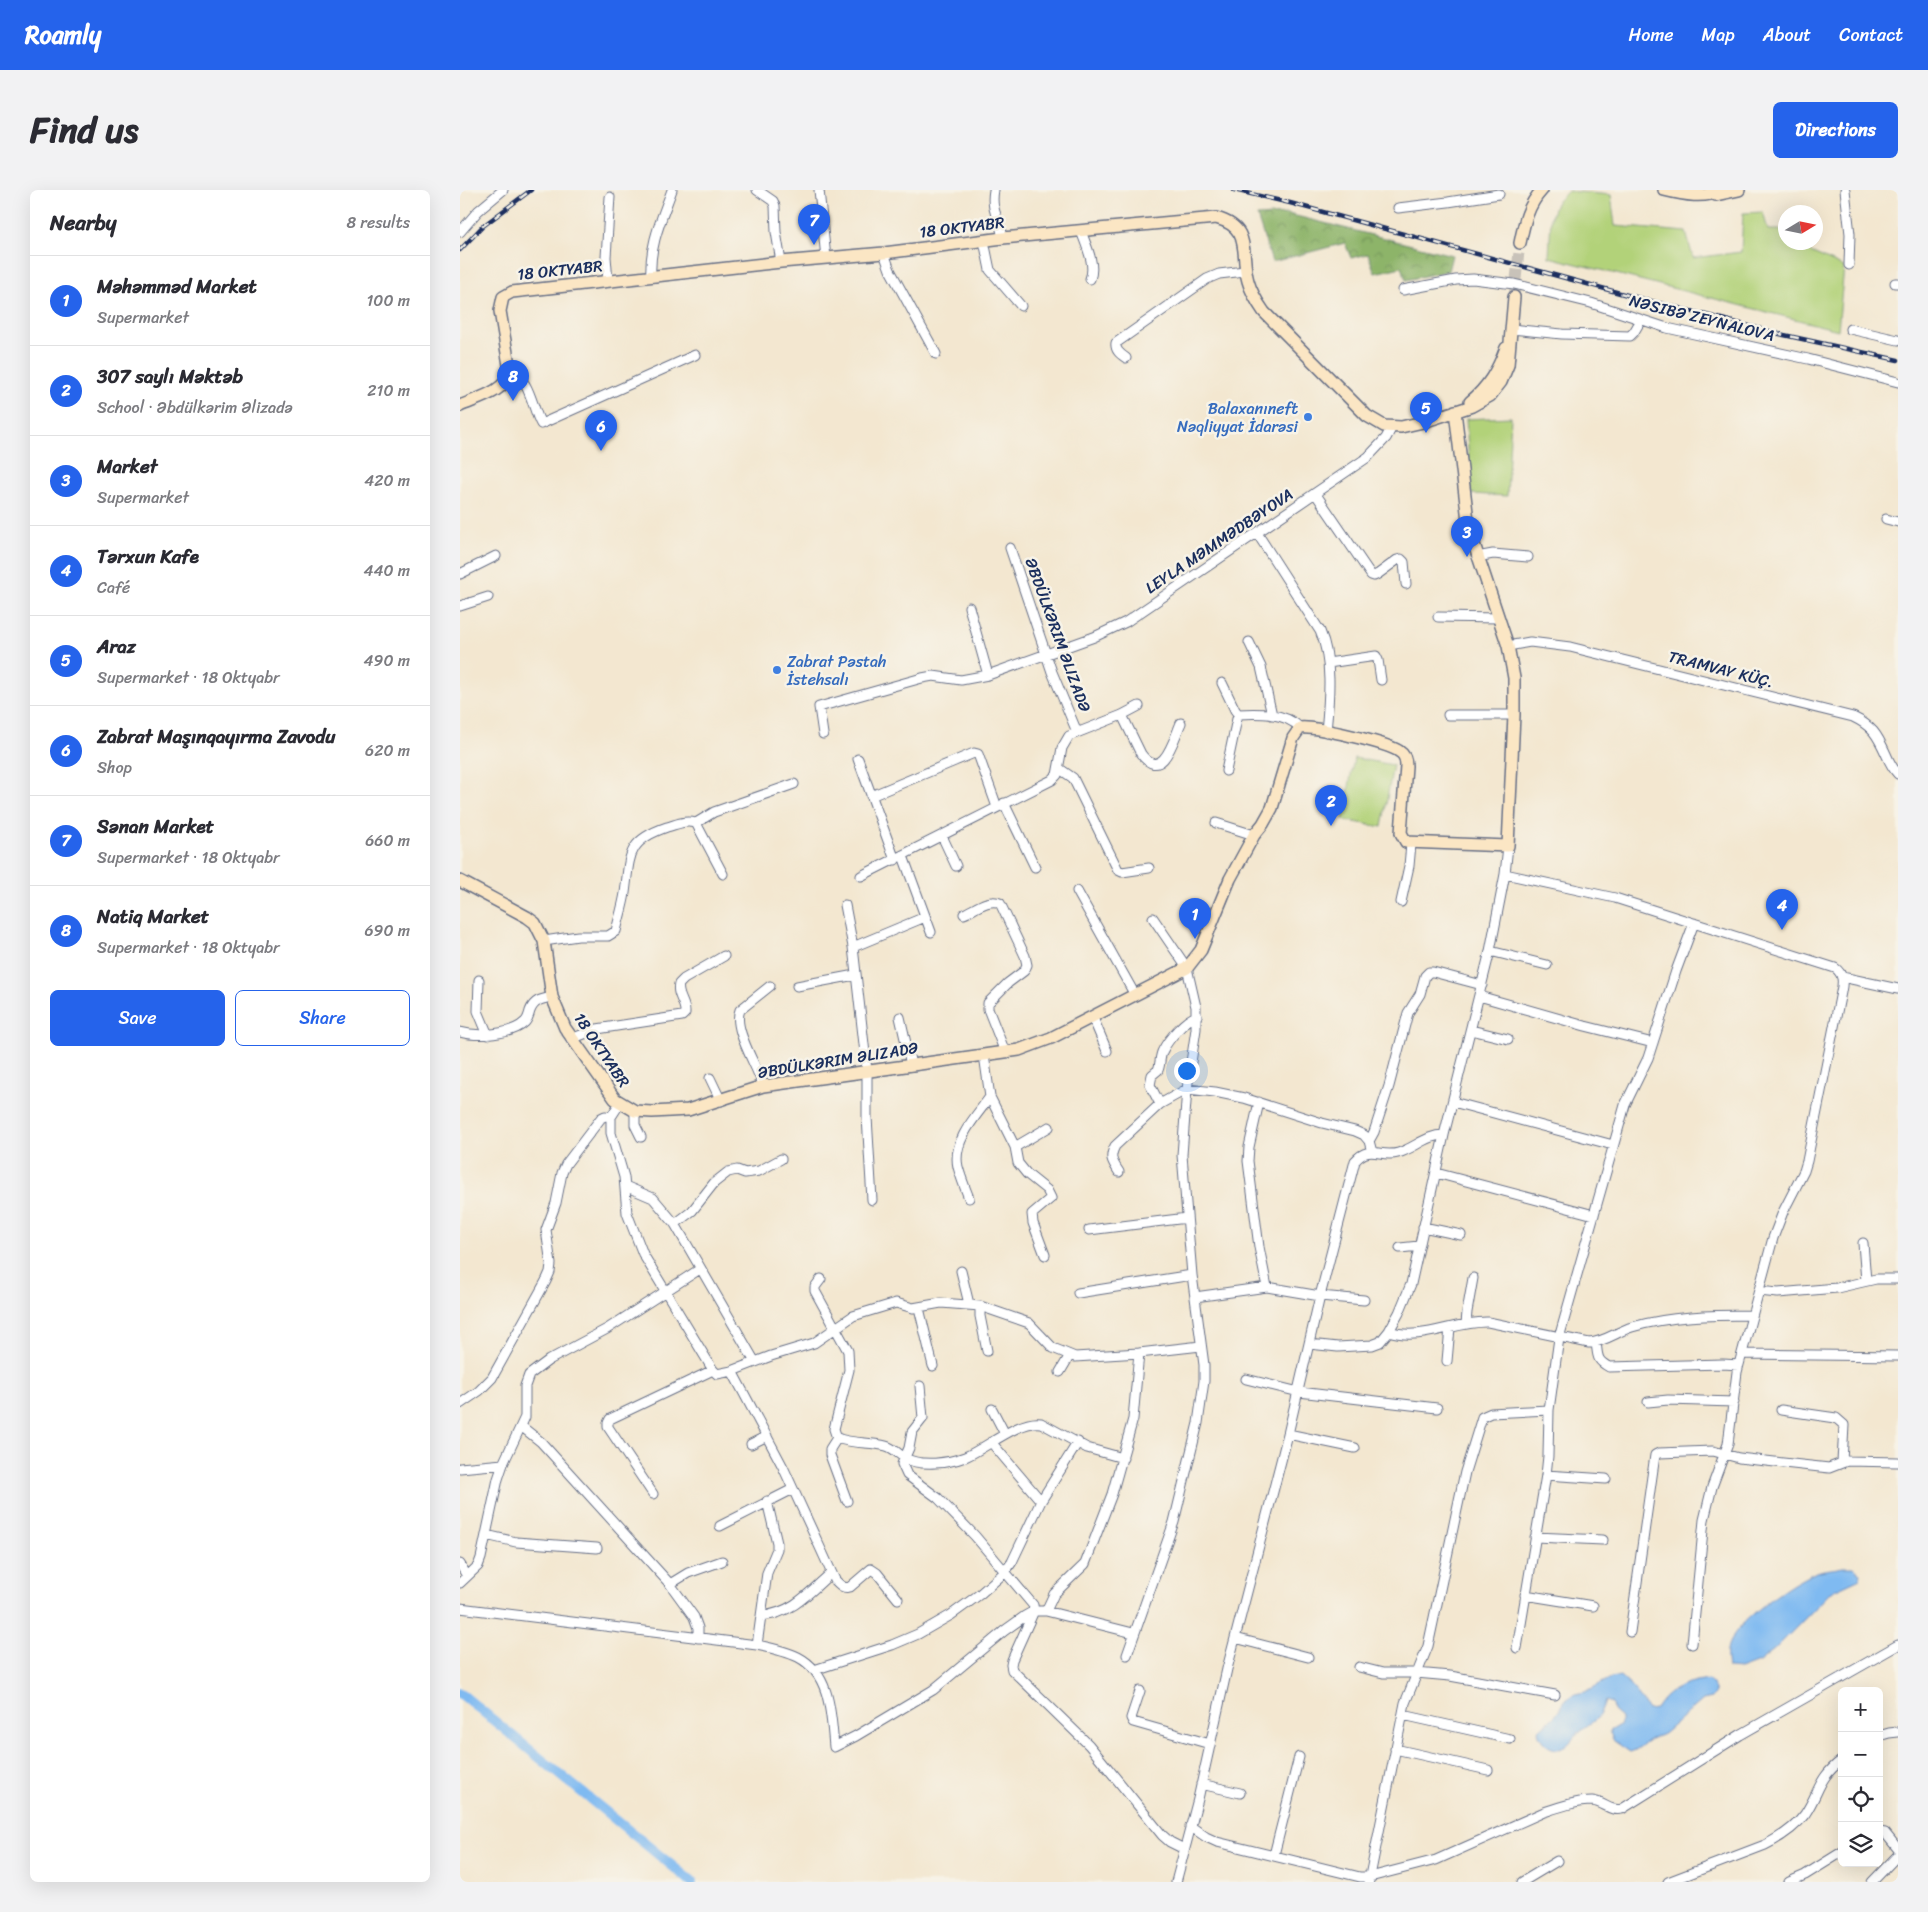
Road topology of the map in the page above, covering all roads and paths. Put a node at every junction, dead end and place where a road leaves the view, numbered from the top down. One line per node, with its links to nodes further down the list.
1 (504, 190): 16 (street)
2 (672, 190): 25 (street)
3 (757, 190): 22 (street)
4 (819, 190): 21 (street)
5 (994, 190): 17 (street)
6 (1542, 190): 19 (street)
7 (1664, 190): 12 (street)
8 (1724, 190): 12 (street)
9 (1739, 190): 12 (street)
10 (1845, 190): 23 (street)
11 (1499, 194): 14 (street)
12 (1712, 195)
13 (610, 197): 27 (street)
14 (1398, 208)
15 (1081, 231): 17 (street, 18 OKTYABR); 24 (street, 18 OKTYABR); 26 (street)
16 (460, 232)
17 (1003, 238): 18 (street, 18 OKTYABR)
18 (984, 241): 20 (street, 18 OKTYABR); 30 (street)
19 (1520, 243)
20 (884, 253): 21 (street, 18 OKTYABR); 35 (street)
21 (826, 258): 22 (street, 18 OKTYABR)
22 (781, 262): 25 (street, 18 OKTYABR)
23 (1849, 265)
24 (1246, 271): 37 (street); 42 (street, 18 OKTYABR)
25 (651, 276): 27 (street, 18 OKTYABR)
26 (1090, 279)
27 (608, 281): 38 (street, 18 OKTYABR)
28 (1403, 290): 31 (street, NƏSIBƏ ZEYNALOVA)
29 (1514, 297): 32 (street)
30 (1022, 306)
31 (1641, 320): 32 (street); 39 (street, NƏSIBƏ ZEYNALOVA)
32 (1511, 329): 41 (street)
33 (1850, 329): 34 (street)
34 (1898, 340)
35 (936, 354)
36 (695, 355): 38 (street)
37 (1126, 358)
38 (510, 371): 40 (street)
39 (1898, 382)
40 (460, 406)
41 (1460, 409): 42 (street); 49 (street)
42 (1392, 427): 43 (street, LEYLA MƏMMƏDBƏYOVA)
43 (1315, 493): 46 (street, LEYLA MƏMMƏDBƏYOVA); 52 (street)
44 (1886, 519): 45 (street)
45 (1898, 522)
46 (1257, 533): 60 (street, LEYLA MƏMMƏDBƏYOVA); 61 (street)
47 (1010, 548): 60 (street, ƏBDÜLKƏRIM ƏLIZADƏ)
48 (496, 556): 51 (street)
49 (1477, 557): 50 (street); 57 (street)
50 (1528, 557)
51 (460, 574)
52 (1406, 584)
53 (488, 597): 54 (street)
54 (460, 606)
55 (969, 607): 62 (street)
56 (1438, 617): 57 (street)
57 (1498, 618): 59 (street)
58 (1249, 642): 68 (street)
59 (1508, 646): 70 (street); 79 (street, TRAMVAY KÜÇ.)
60 (1046, 654): 62 (street, LEYLA MƏMMƏDBƏYOVA); 73 (street, ƏBDÜLKƏRIM ƏLIZADƏ)
61 (1328, 663): 63 (street); 74 (street)
62 (988, 675): 75 (street, LEYLA MƏMMƏDBƏYOVA)
63 (1381, 680)
64 (1222, 683): 66 (street)
65 (1139, 706): 67 (street, ƏBDÜLKƏRIM ƏLIZADƏ)
66 (1238, 714): 68 (street); 78 (street)
67 (1122, 715): 71 (street); 73 (street, ƏBDÜLKƏRIM ƏLIZADƏ)
68 (1272, 715): 72 (street)
69 (1448, 715): 70 (street)
70 (1514, 715): 88 (street)
71 (1181, 723)
72 (1300, 728): 74 (street); 85 (street, ƏBDÜLKƏRIM ƏLIZADƏ)
73 (1077, 732): 77 (street, ƏBDÜLKƏRIM ƏLIZADƏ)
74 (1326, 732): 87 (street)
75 (823, 734)
76 (858, 759): 81 (street)
77 (1060, 769): 82 (street); 92 (street)
78 (1226, 772)
79 (1898, 774)
80 (794, 784): 83 (street)
81 (872, 796): 82 (street); 89 (street)
82 (1001, 805): 86 (street); 91 (street)
83 (696, 823): 93 (street); 105 (street)
84 (1216, 823): 85 (street)
85 (1254, 834): 110 (street, ƏBDÜLKƏRIM ƏLIZADƏ)
86 (942, 836): 89 (street); 90 (street)
87 (1411, 844): 88 (street); 98 (street)
88 (1508, 846): 94 (street)
89 (899, 858): 95 (street); 101 (street)
90 (956, 866)
91 (1035, 867)
92 (1150, 868)
93 (723, 874)
94 (1505, 874): 103 (street); 107 (street)
95 (861, 876)
96 (460, 881): 105 (street, 18 OKTYABR)
97 (1077, 891): 118 (street)
98 (1401, 902)
99 (845, 905): 106 (street)
100 (964, 914): 131 (street)
101 (925, 917): 104 (street); 106 (street)
102 (1153, 918): 110 (street)
103 (1694, 923): 112 (street); 129 (street)
104 (931, 932)
105 (544, 941): 120 (street, 18 OKTYABR)
106 (853, 947): 111 (street)
107 (1490, 951): 109 (street); 114 (street)
108 (724, 956): 127 (street)
109 (1547, 965)
110 (1187, 968): 118 (street, ƏBDÜLKƏRIM ƏLIZADƏ); 121 (street)
111 (855, 975): 116 (street); 134 (street)
112 (1842, 977): 117 (street); 178 (street)
113 (479, 980): 126 (street)
114 (1482, 985): 119 (street); 149 (street)
115 (770, 986): 136 (street)
116 (797, 986)
117 (1898, 989)
118 (1135, 995): 123 (street, ƏBDÜLKƏRIM ƏLIZADƏ)
119 (1479, 996): 124 (street); 129 (street)
120 (552, 997): 126 (street); 127 (street, 18 OKTYABR)
121 (1197, 1016): 137 (street); 143 (street)
122 (900, 1017): 133 (street)
123 (1092, 1018): 130 (street); 131 (street, ƏBDÜLKƏRIM ƏLIZADƏ)
124 (1471, 1030): 128 (street); 141 (street)
125 (460, 1032): 126 (street)
126 (488, 1035)
127 (571, 1039): 142 (street, 18 OKTYABR)
128 (1508, 1040)
129 (1653, 1043): 150 (street)
130 (1107, 1051)
131 (1005, 1052): 132 (street, ƏBDÜLKƏRIM ƏLIZADƏ)
132 (984, 1055): 133 (street, ƏBDÜLKƏRIM ƏLIZADƏ); 138 (street)
133 (911, 1064): 134 (street, ƏBDÜLKƏRIM ƏLIZADƏ)
134 (867, 1071): 136 (street, ƏBDÜLKƏRIM ƏLIZADƏ); 158 (street)
135 (710, 1078): 139 (street)
136 (763, 1086): 139 (street, ƏBDÜLKƏRIM ƏLIZADƏ)
137 (1187, 1089): 140 (street); 143 (street); 160 (street)
138 (990, 1097): 151 (street); 157 (street)
139 (721, 1101): 144 (street, ƏBDÜLKƏRIM ƏLIZADƏ)
140 (1259, 1102): 149 (street); 176 (street)
141 (1453, 1102): 147 (street); 150 (street)
142 (620, 1103): 144 (street, ƏBDÜLKƏRIM ƏLIZADƏ); 145 (street)
143 (1160, 1104): 154 (street)
144 (635, 1111): 148 (street)
145 (611, 1117): 156 (street); 212 (street)
146 (1049, 1127): 151 (street)
147 (1444, 1134): 152 (street); 155 (street)
148 (640, 1136)
149 (1369, 1140): 152 (street)
150 (1613, 1145): 159 (street)
151 (1015, 1146): 168 (street)
152 (1372, 1152): 180 (street)
153 (781, 1160): 161 (street)
154 (1120, 1172)
155 (1436, 1173): 159 (street); 162 (street)
156 (625, 1186): 161 (street); 177 (street)
157 (969, 1198)
158 (872, 1200)
159 (1594, 1215): 191 (street)
160 (1187, 1218): 163 (street); 171 (street)
161 (675, 1224): 169 (street)
162 (1423, 1227): 164 (street); 166 (street)
163 (1089, 1230)
164 (1461, 1235)
165 (1863, 1243): 175 (street)
166 (1419, 1246): 167 (street); 190 (street)
167 (1400, 1248)
168 (1045, 1255)
169 (700, 1269): 177 (street); 201 (street)
170 (961, 1271): 183 (street)
171 (1192, 1275): 179 (street); 181 (street)
172 (1473, 1278): 187 (street)
173 (821, 1279): 189 (street)
174 (1898, 1280): 175 (street)
175 (1866, 1281): 178 (street)
176 (1267, 1287): 180 (street); 181 (street)
177 (665, 1290): 204 (street); 217 (street)
178 (1759, 1291): 186 (street)
179 (1078, 1294)
180 (1320, 1296): 182 (street); 193 (street)
181 (1195, 1297): 194 (street)
182 (1364, 1300)
183 (969, 1304): 184 (street); 185 (street)
184 (980, 1306): 195 (street); 198 (street)
185 (919, 1308): 189 (street); 203 (street)
186 (1751, 1315): 192 (street); 197 (street)
187 (1466, 1324): 188 (street); 191 (street)
188 (1450, 1328): 190 (street); 200 (street)
189 (835, 1329): 201 (street); 221 (street)
190 (1389, 1331): 193 (street)
191 (1560, 1338): 192 (street); 215 (street)
192 (1596, 1342): 202 (street)
193 (1309, 1344): 209 (street)
194 (1201, 1346): 196 (street); 260 (street)
195 (987, 1351)
196 (1139, 1353): 198 (street); 228 (street)
197 (1742, 1354): 199 (street); 202 (street)
198 (1070, 1356): 206 (street)
199 (1898, 1356)
200 (1447, 1361)
201 (755, 1362): 205 (street)
202 (1739, 1365): 211 (street)
203 (933, 1366)
204 (713, 1370): 205 (street); 236 (street)
205 (732, 1371): 220 (street)
206 (1060, 1372)
207 (1246, 1379): 209 (street)
208 (920, 1386): 227 (street)
209 (1298, 1392): 213 (street); 219 (street)
210 (1648, 1402): 211 (street)
211 (1734, 1402): 226 (street)
212 (460, 1404)
213 (1437, 1408)
214 (992, 1409): 218 (street)
215 (1549, 1410): 233 (street); 271 (street)
216 (1781, 1410): 229 (street)
217 (521, 1426): 231 (street); 251 (street)
218 (1006, 1434): 222 (street); 223 (street)
219 (1288, 1434): 225 (street); 262 (street)
220 (768, 1436): 224 (street); 235 (street)
221 (837, 1438): 227 (street); 238 (street)
222 (991, 1442): 227 (street); 239 (street)
223 (1078, 1442): 228 (street); 239 (street)
224 (751, 1444)
225 (1355, 1448)
226 (1726, 1454): 229 (street); 259 (street); 263 (street)
227 (904, 1457): 248 (street)
228 (1123, 1458): 257 (street)
229 (1842, 1462): 230 (street)
230 (1898, 1462)
231 (503, 1464): 232 (street); 241 (street)
232 (460, 1468)
233 (1546, 1475): 234 (street); 242 (street)
234 (1606, 1479)
235 (793, 1489): 237 (street); 247 (street)
236 (653, 1494)
237 (767, 1501): 240 (street); 258 (street)
238 (847, 1501)
239 (1041, 1501): 248 (street)
240 (720, 1526)
241 (486, 1535): 244 (street); 249 (street)
242 (1535, 1537): 243 (street); 252 (street)
243 (1603, 1540)
244 (597, 1548)
245 (722, 1562): 251 (street)
246 (460, 1564): 249 (street)
247 (831, 1572): 253 (street); 258 (street)
248 (1005, 1572): 256 (street); 270 (street)
249 (467, 1576): 250 (street)
250 (460, 1584)
251 (670, 1584): 261 (street)
252 (1525, 1596): 254 (street); 266 (street)
253 (898, 1599)
254 (1593, 1606)
255 (460, 1608): 261 (street)
256 (1034, 1611): 257 (street); 270 (street); 287 (street)
257 (1046, 1611): 260 (street)
258 (762, 1616): 264 (street)
259 (1630, 1632)
260 (1134, 1633): 267 (street)
261 (698, 1638): 264 (street)
262 (1235, 1638): 268 (street); 278 (street)
263 (1692, 1644)
264 (757, 1645): 270 (street)
265 (1898, 1645): 293 (street)
266 (1517, 1648)
267 (1127, 1655)
268 (1308, 1657)
269 (1359, 1667): 271 (street)
270 (814, 1670)
271 (1416, 1672): 273 (street); 274 (street)
272 (1140, 1691): 278 (street)
273 (1555, 1695)
274 (1402, 1715): 277 (street); 279 (street)
275 (1898, 1732): 276 (street)
276 (1883, 1734)
277 (1510, 1739)
278 (1210, 1744): 283 (street)
279 (1395, 1749): 282 (street); 293 (street)
280 (1299, 1757): 290 (street)
281 (1838, 1763): 296 (street)
282 (1488, 1770)
283 (1201, 1784): 284 (street); 285 (street)
284 (1240, 1793)
285 (1190, 1826): 287 (street); 290 (street)
286 (1883, 1833): 288 (street)
287 (1184, 1849): 294 (street)
288 (1898, 1849)
289 (1838, 1854): 297 (street)
290 (1274, 1855): 293 (street)
291 (1898, 1855): 298 (street)
292 (1557, 1861): 295 (street)
293 (1370, 1880)
294 (1176, 1882)
295 (1522, 1882)
296 (1668, 1882)
297 (1789, 1882)
298 (1872, 1882)

